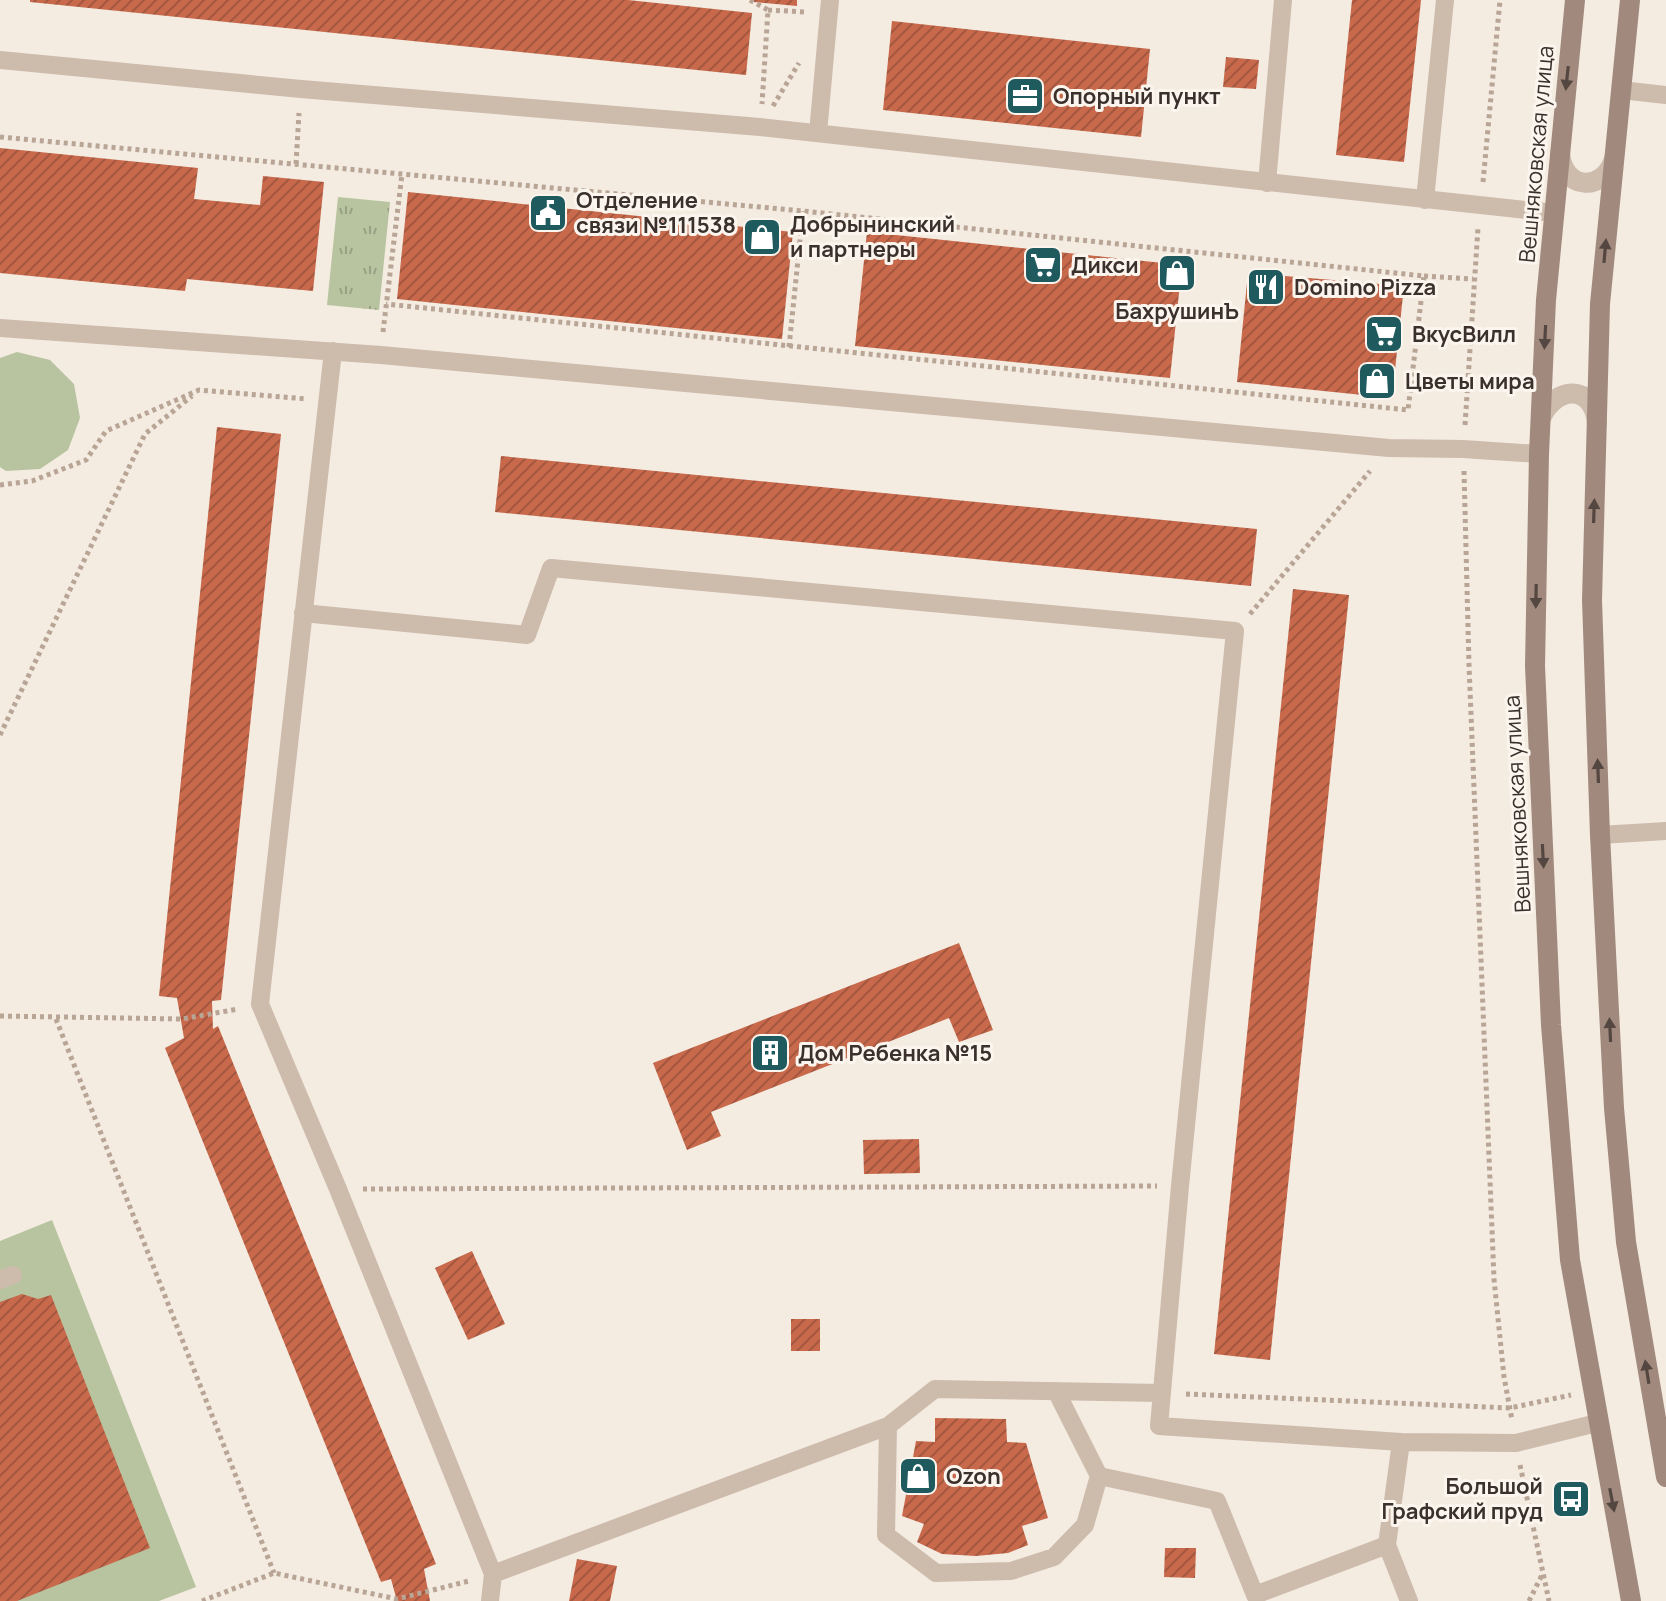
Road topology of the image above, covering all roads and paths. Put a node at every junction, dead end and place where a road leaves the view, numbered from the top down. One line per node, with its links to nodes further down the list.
1 (750, 0): 8 (path)
2 (1283, 0): 21 (lane)
3 (1445, 0): 22 (lane)
4 (1500, 0): 23 (path)
5 (1575, 0): 17 (main road, Вешняковская улица, one-way to 17)
6 (1630, 0): 12 (main road)
7 (829, 6): 8 (path); 15 (lane)
8 (768, 10): 14 (path)
9 (806, 51): 14 (path)
10 (0, 60): 11 (lane)
11 (301, 89): 14 (lane); 19 (path)
12 (1621, 90): 13 (lane); 18 (main road)
13 (1666, 95)
14 (760, 127): 15 (lane)
15 (818, 133): 21 (lane)
16 (0, 137): 19 (path)
17 (1560, 153): 18 (street); 25 (main road, Вешняковская улица)
18 (1614, 159): 36 (main road, one-way to 18)
19 (296, 164): 20 (path)
20 (402, 174): 24 (path); 28 (path)
21 (1267, 183): 22 (lane)
22 (1425, 200): 23 (lane)
23 (1480, 207): 25 (lane); 27 (path)
24 (803, 211): 26 (path); 30 (path)
25 (1554, 213): 35 (main road, Вешняковская улица, one-way to 35)
26 (1424, 276): 27 (path); 30 (path)
27 (1473, 279): 38 (path)
28 (386, 304): 30 (path); 32 (path)
29 (0, 328): 31 (lane)
30 (789, 347)
31 (333, 351): 32 (lane); 34 (lane)
32 (381, 355): 37 (lane)
33 (199, 390): 34 (path); 40 (path); 43 (path)
34 (328, 401): 41 (lane)
35 (1541, 418): 36 (street); 39 (main road, Вешняковская улица)
36 (1597, 423): 45 (main road, one-way to 36)
37 (1389, 448): 38 (lane); 42 (path)
38 (1463, 449): 39 (lane); 53 (path)
39 (1539, 454): 54 (main road, Вешняковская улица, one-way to 54)
40 (0, 485)
41 (303, 613): 42 (lane); 50 (lane)
42 (1235, 631): 49 (lane)
43 (0, 735)
44 (1666, 831): 45 (lane)
45 (1600, 835): 59 (main road, one-way to 45)
46 (211, 1015): 48 (path)
47 (0, 1016): 48 (path)
48 (56, 1019): 61 (path)
49 (1180, 1186): 50 (path); 52 (lane)
50 (338, 1189): 62 (lane)
51 (1056, 1391): 52 (lane); 55 (lane); 58 (lane)
52 (1162, 1393): 53 (path); 56 (lane)
53 (1510, 1408): 57 (path)
54 (1597, 1423): 57 (lane); 70 (main road, Вешняковская улица, one-way to 70)
55 (888, 1426): 58 (lane); 62 (lane)
56 (1401, 1442): 57 (lane); 60 (lane)
57 (1516, 1443): 63 (path)
58 (1099, 1476): 64 (lane)
59 (1666, 1477)
60 (1387, 1545): 64 (lane); 67 (lane)
61 (274, 1573): 62 (path); 65 (path)
62 (493, 1574): 66 (lane)
63 (1542, 1574): 68 (path); 69 (path)
64 (1256, 1598)
65 (202, 1601)
66 (490, 1601)
67 (1409, 1601)
68 (1529, 1601)
69 (1549, 1601)
70 (1631, 1601)

